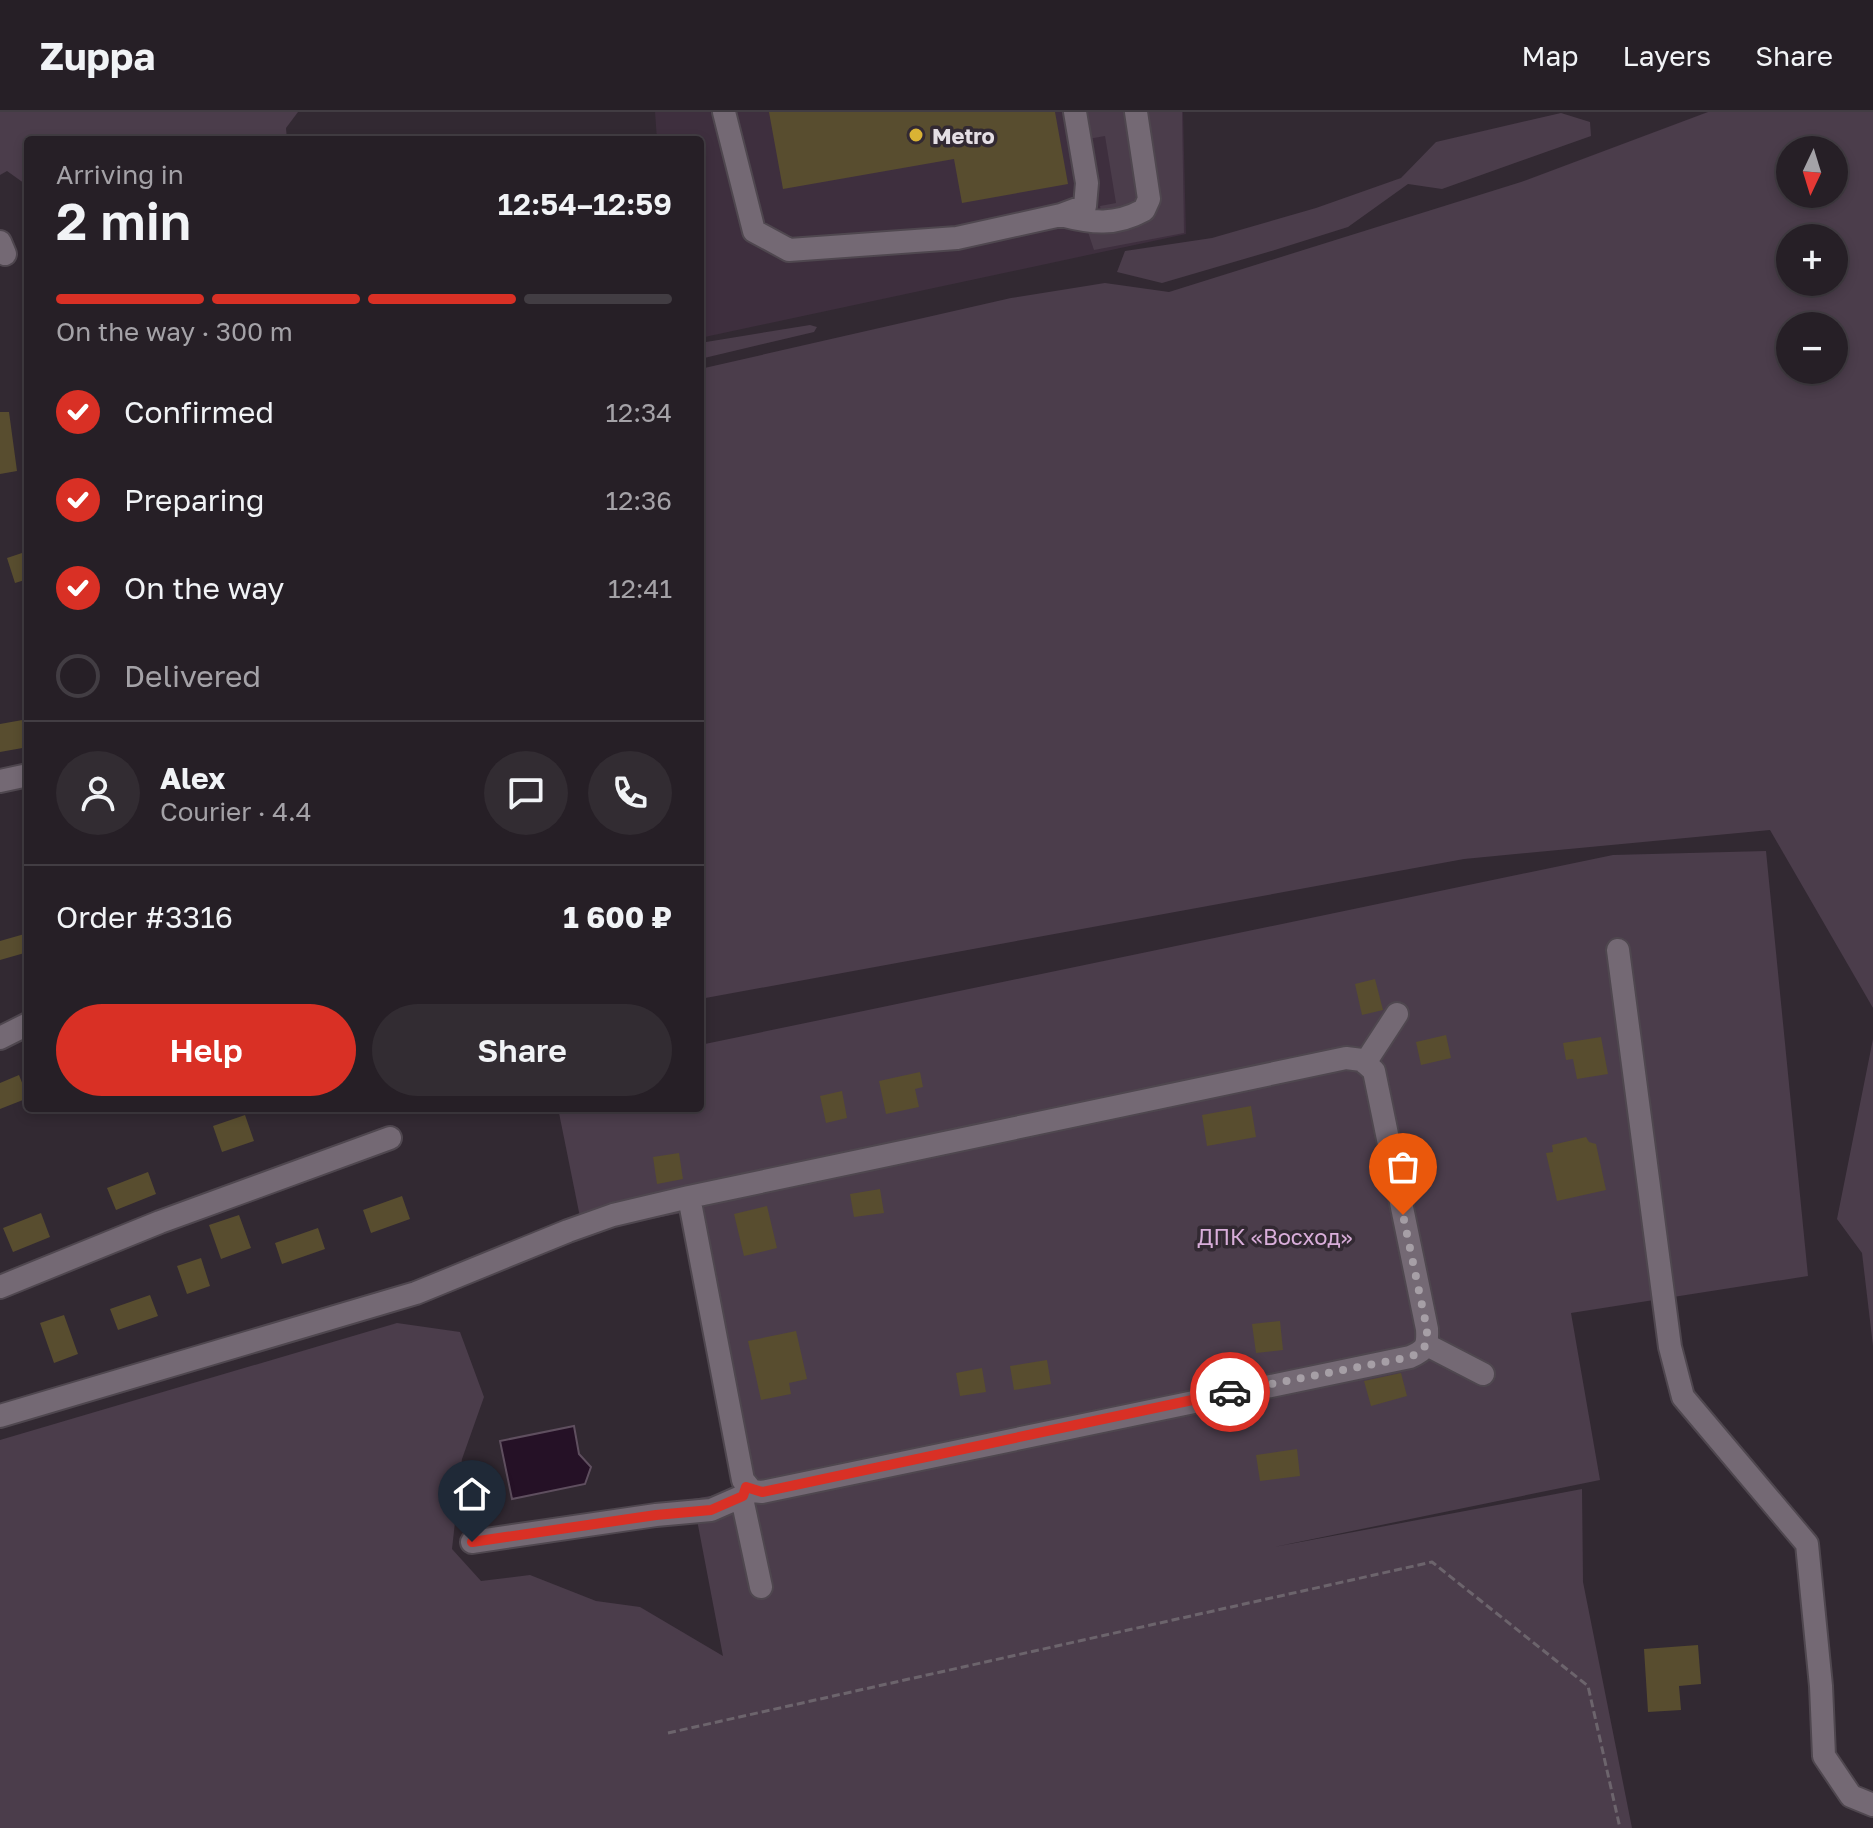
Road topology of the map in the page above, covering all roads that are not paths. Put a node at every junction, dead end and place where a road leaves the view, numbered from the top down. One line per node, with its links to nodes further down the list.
1 (724, 112): 4 (street)
2 (1075, 112): 4 (street)
3 (1136, 112): 4 (street)
4 (1061, 215)
5 (24, 776): 6 (street)
6 (0, 781)
7 (1618, 950): 21 (street)
8 (1397, 1014): 11 (street)
9 (24, 1026): 10 (street)
10 (0, 1038)
11 (1365, 1063): 13 (street); 15 (street)
12 (390, 1138): 14 (street)
13 (689, 1197): 17 (street); 18 (street)
14 (0, 1287)
15 (1427, 1345): 16 (street); 18 (street)
16 (1483, 1374)
17 (0, 1416)
18 (744, 1491): 19 (street); 20 (street)
19 (472, 1542)
20 (761, 1587)
21 (1873, 1805)

